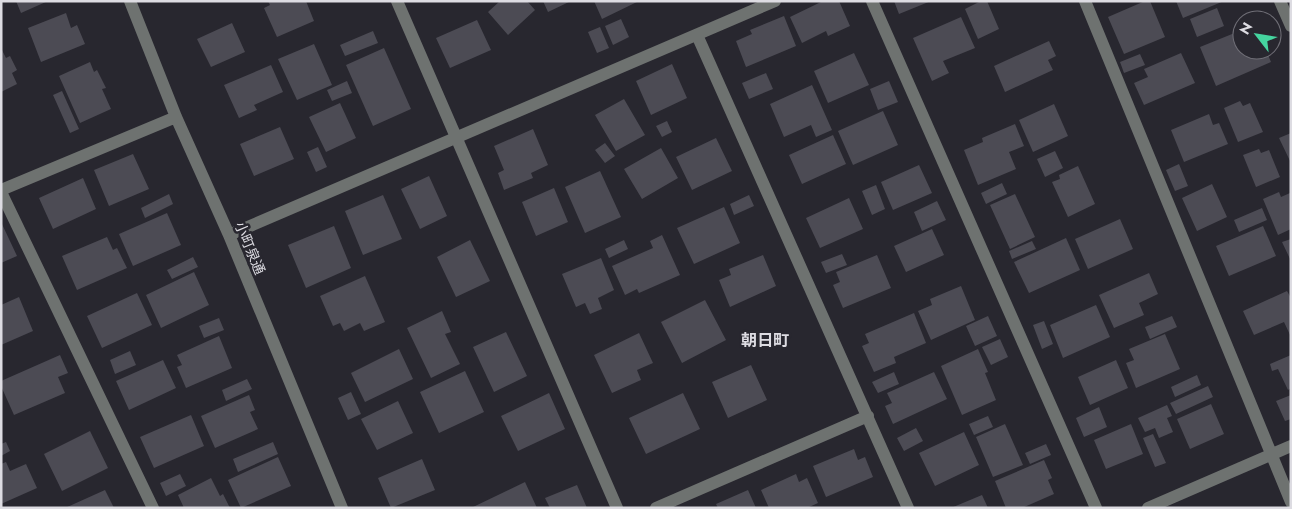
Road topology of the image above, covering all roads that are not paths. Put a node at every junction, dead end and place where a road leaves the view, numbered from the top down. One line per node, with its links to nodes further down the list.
1 (130, 1): 9 (street, 小町泉通)
2 (397, 1): 10 (street)
3 (775, 1): 8 (street)
4 (872, 1): 22 (street)
5 (1085, 1): 15 (street)
6 (1280, 1): 7 (street)
7 (1291, 26)
8 (697, 35): 10 (street); 13 (street)
9 (176, 116): 11 (street); 12 (street, 小町泉通)
10 (456, 140): 12 (street); 19 (street)
11 (1, 191): 17 (street)
12 (229, 235): 18 (street, 小町泉通)
13 (868, 416): 20 (street); 21 (street)
14 (1291, 446): 15 (street)
15 (1270, 455): 16 (street); 23 (street)
16 (1291, 502)
17 (153, 508)
18 (342, 508)
19 (617, 508)
20 (656, 508)
21 (908, 508)
22 (1096, 508)
23 (1148, 508)

